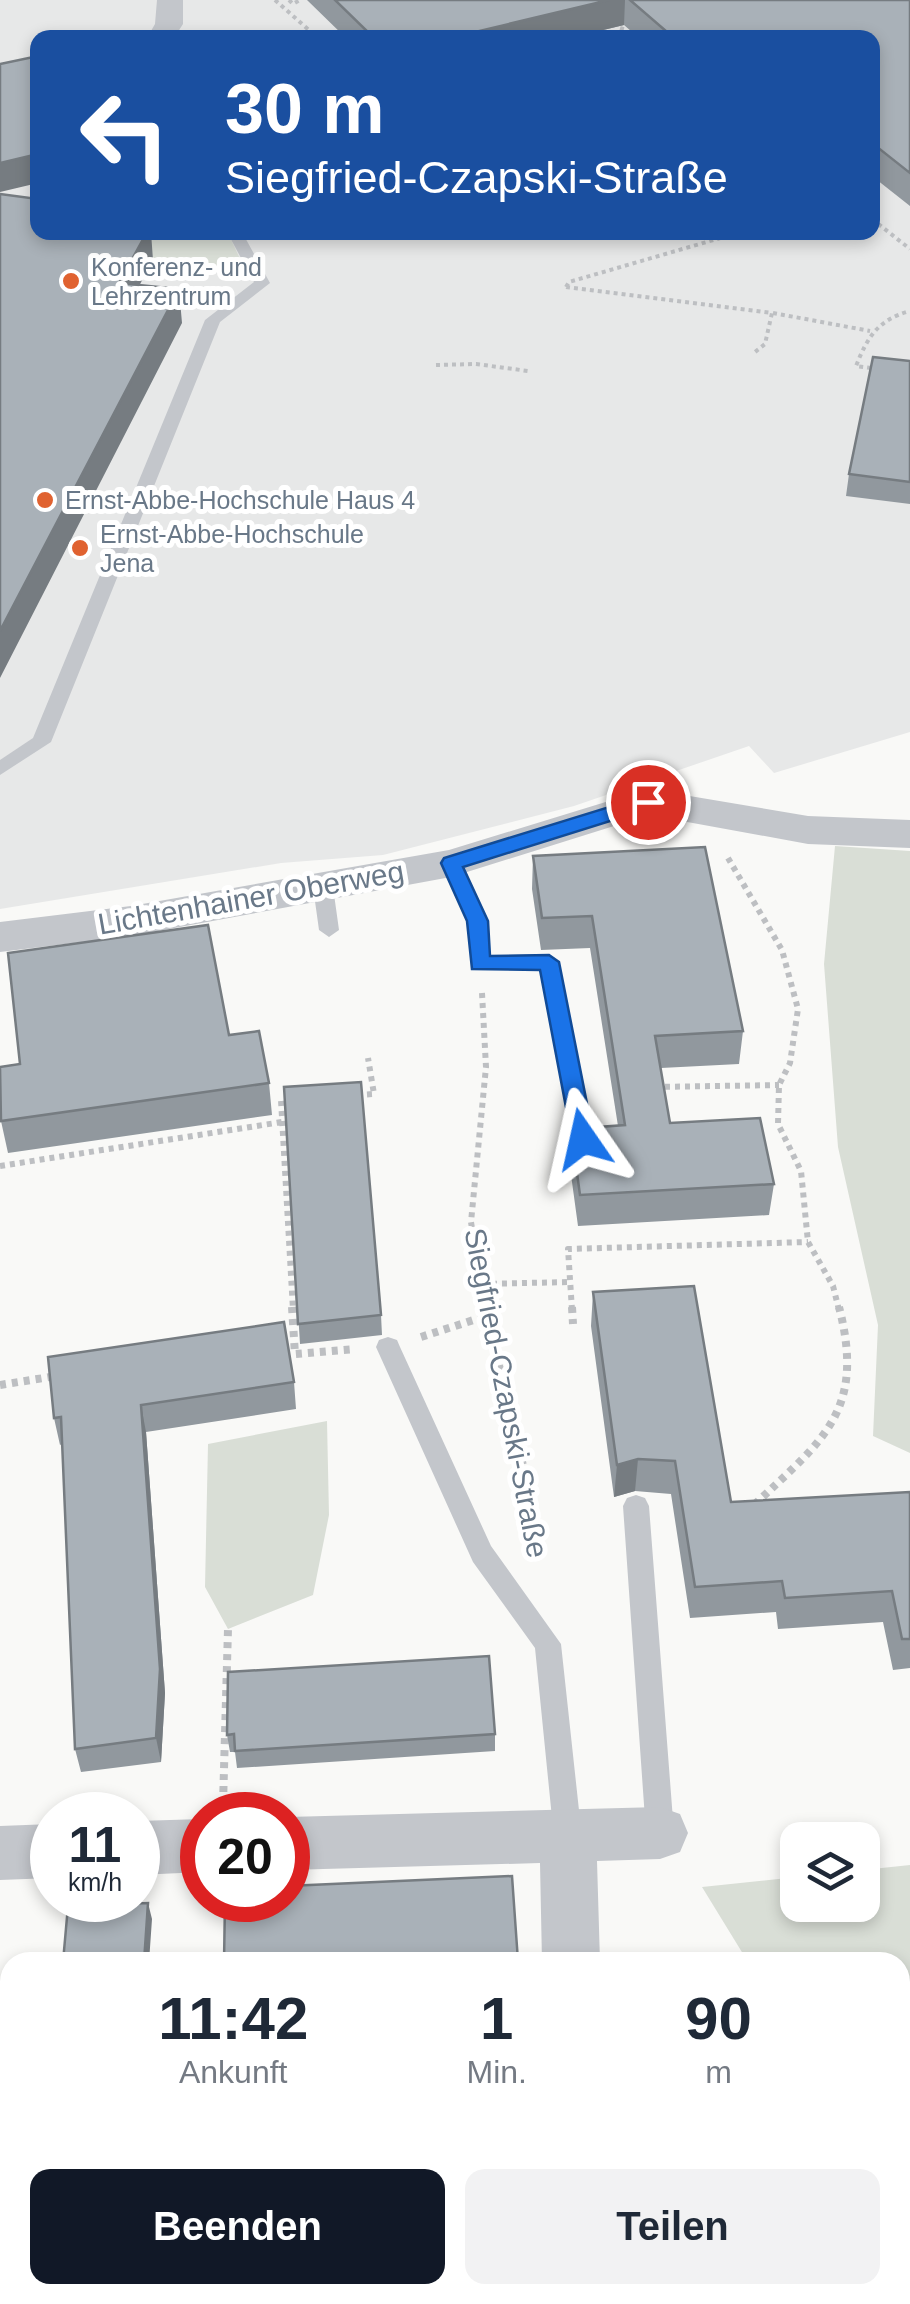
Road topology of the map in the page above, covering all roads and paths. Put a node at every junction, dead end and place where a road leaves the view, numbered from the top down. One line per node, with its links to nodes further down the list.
1 (170, 0): 6 (street)
2 (275, 0): 7 (path)
3 (288, 0): 4 (path)
4 (300, 0)
5 (626, 14): 8 (path)
6 (165, 30)
7 (309, 30)
8 (622, 30)
9 (880, 225): 12 (path)
10 (238, 240): 20 (lane)
11 (714, 240): 14 (path)
12 (910, 248)
13 (910, 311): 15 (path)
14 (772, 313): 15 (path); 16 (path)
15 (870, 331): 19 (path)
16 (755, 352)
17 (436, 365): 18 (path)
18 (528, 371)
19 (892, 371)
20 (0, 769)
21 (696, 812): 22 (street, Lichtenhainer Oberweg); 23 (street, Lichtenhainer Oberweg); 29 (path)
22 (910, 834)
23 (452, 863): 24 (street, Lichtenhainer Oberweg); 27 (lane)
24 (323, 886): 25 (lane); 26 (street, Lichtenhainer Oberweg)
25 (329, 930)
26 (0, 937)
27 (480, 963): 30 (lane); 38 (path, Siegfried-Czapski-Straße)
28 (368, 1058): 31 (path)
29 (779, 1085): 30 (path); 36 (path)
30 (573, 1088): 34 (lane)
31 (356, 1095)
32 (300, 1099): 33 (path)
33 (282, 1122): 35 (path); 41 (path)
34 (583, 1139)
35 (0, 1166)
36 (808, 1242): 37 (path); 46 (path)
37 (570, 1282): 38 (path); 40 (path)
38 (482, 1284): 39 (path, Siegfried-Czapski-Straße)
39 (486, 1316): 43 (path); 49 (path, Siegfried-Czapski-Straße)
40 (573, 1324)
41 (294, 1338): 42 (path); 43 (path)
42 (275, 1341)
43 (388, 1347): 49 (lane, Siegfried-Czapski-Straße)
44 (59, 1376): 45 (path)
45 (0, 1385)
46 (754, 1505)
47 (636, 1506): 51 (lane)
48 (228, 1629): 50 (path)
49 (548, 1644): 52 (lane)
50 (223, 1792)
51 (660, 1833): 52 (street)
52 (568, 1838): 53 (street); 56 (street)
53 (310, 1844)
54 (30, 1851): 55 (street)
55 (0, 1852)
56 (571, 1952)

